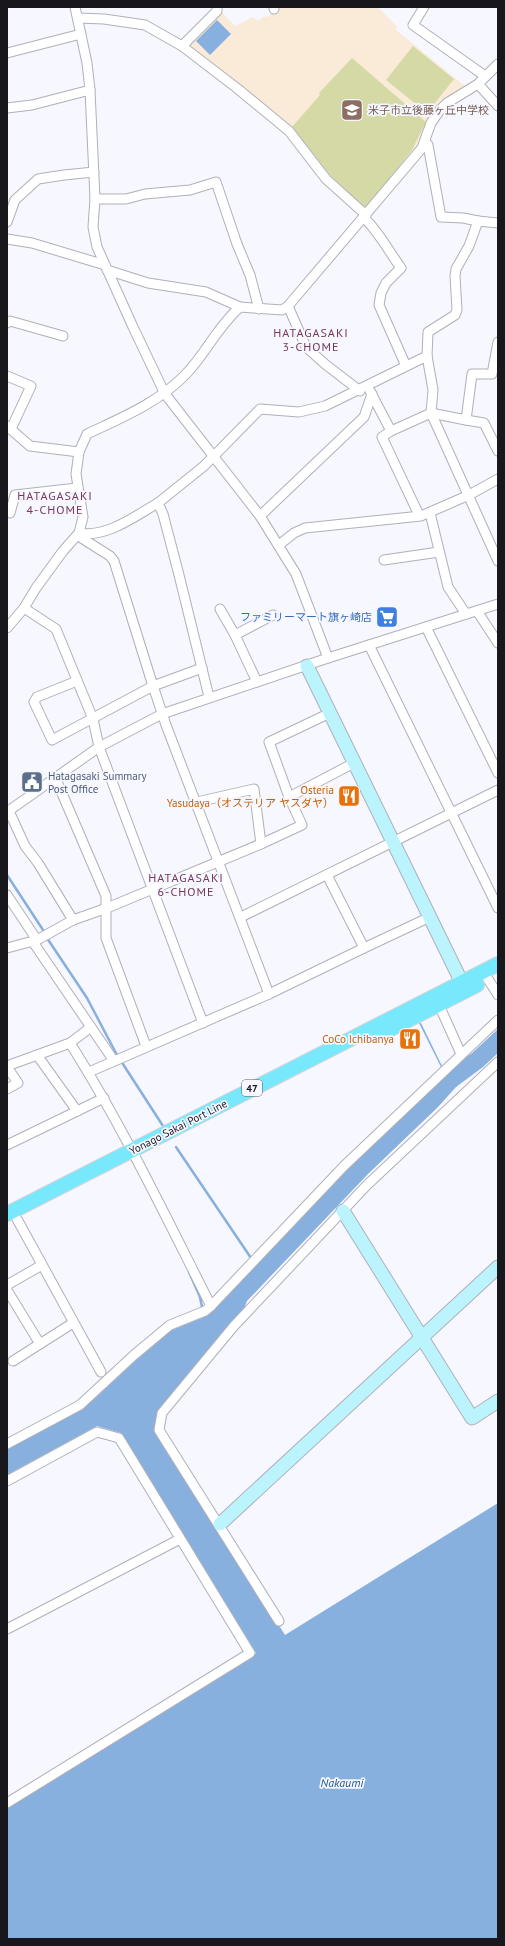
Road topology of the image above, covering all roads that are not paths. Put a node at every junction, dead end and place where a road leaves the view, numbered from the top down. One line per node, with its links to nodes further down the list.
1 (75, 7): 4 (street)
2 (217, 7): 6 (street)
3 (424, 7): 9 (street)
4 (78, 18): 5 (street); 6 (street)
5 (81, 34): 7 (street); 11 (street)
6 (182, 46): 17 (street)
7 (7, 53)
8 (498, 64): 9 (street)
9 (486, 76): 10 (street)
10 (478, 84): 12 (street); 14 (street)
11 (90, 90): 13 (street); 15 (street)
12 (498, 106)
13 (7, 108)
14 (425, 142): 17 (street); 18 (street)
15 (94, 172): 16 (street); 19 (street)
16 (94, 198): 22 (street); 25 (street)
17 (365, 216): 23 (street); 30 (street)
18 (478, 221): 20 (street); 29 (street)
19 (7, 222)
20 (498, 224)
21 (7, 238): 22 (street)
22 (106, 268): 24 (street); 33 (street)
23 (288, 306): 25 (street); 32 (street)
24 (240, 307): 25 (street); 33 (street)
25 (259, 309)
26 (7, 323): 27 (street)
27 (63, 336)
28 (498, 342): 35 (street)
29 (427, 356): 30 (street); 34 (street)
30 (406, 366): 32 (street)
31 (7, 376): 36 (street)
32 (366, 391): 37 (street); 40 (street); 48 (street)
33 (166, 394): 39 (street); 40 (street)
34 (432, 414): 35 (street); 37 (street); 43 (street)
35 (466, 420): 38 (street)
36 (9, 428): 39 (street)
37 (391, 431): 47 (street)
38 (498, 451)
39 (79, 452): 42 (street)
40 (214, 456): 44 (street); 48 (street)
41 (497, 481): 43 (street)
42 (77, 488): 45 (street); 49 (street)
43 (469, 494): 46 (street); 53 (street)
44 (158, 503): 49 (street); 67 (street)
45 (10, 513)
46 (430, 513): 47 (street); 51 (street)
47 (418, 515): 50 (street)
48 (260, 516): 50 (street)
49 (79, 532): 55 (street); 70 (street)
50 (279, 545): 65 (street)
51 (439, 552): 52 (street); 58 (street)
52 (384, 560)
53 (498, 561)
54 (498, 604): 57 (street)
55 (24, 608): 61 (street); 68 (street)
56 (220, 609): 62 (street)
57 (476, 611): 58 (street); 63 (street)
58 (466, 614): 60 (street)
59 (273, 615): 62 (street)
60 (426, 627): 64 (street); 77 (street)
61 (7, 628)
62 (235, 635): 69 (street)
63 (498, 643)
64 (369, 645): 65 (street); 83 (street)
65 (328, 658): 66 (street)
66 (307, 666): 69 (street); 72 (street)
67 (202, 668): 70 (street); 71 (street)
68 (77, 681): 74 (street); 74 (street)
69 (257, 682): 71 (street)
70 (153, 686): 73 (street); 74 (street)
71 (209, 697): 73 (street)
72 (330, 713): 76 (street); 80 (street)
73 (162, 714): 75 (street); 81 (street)
74 (93, 719): 75 (street)
75 (99, 747): 78 (street); 88 (street)
76 (354, 763): 80 (street); 84 (street)
77 (498, 773)
78 (54, 777): 82 (street); 90 (street)
79 (498, 790): 83 (street)
80 (289, 797): 85 (street)
81 (197, 802): 85 (street); 86 (street)
82 (8, 811): 94 (street)
83 (451, 813): 84 (street); 91 (street)
84 (393, 842): 87 (street); 93 (street)
85 (261, 844): 86 (street)
86 (218, 861): 88 (street); 92 (street)
87 (327, 875): 92 (street); 97 (street)
88 (153, 889): 90 (street); 105 (street)
89 (7, 895): 95 (street)
90 (107, 908): 94 (street); 108 (street)
91 (498, 908)
92 (241, 917): 101 (street)
93 (430, 917): 97 (street); 100 (street)
94 (73, 920): 95 (street)
95 (35, 941): 96 (street); 106 (street)
96 (7, 948)
97 (364, 948): 101 (street)
98 (498, 964): 100 (main road, Yonago Sakai Port Line / 47)
99 (493, 976): 100 (main road, Yonago Sakai Port Line / 47); 102 (street)
100 (464, 986): 103 (main road, Yonago Sakai Port Line / 47); 119 (main road, Yonago Sakai Port Line / 47)
101 (269, 994): 105 (street)
102 (498, 995)
103 (439, 1005): 109 (street); 119 (main road, Yonago Sakai Port Line / 47)
104 (498, 1020): 109 (street)
105 (203, 1023): 108 (street)
106 (91, 1027): 107 (street); 111 (street)
107 (70, 1043): 110 (street); 114 (street)
108 (146, 1046): 111 (street)
109 (461, 1054): 126 (street)
110 (37, 1055): 113 (street); 117 (street)
111 (114, 1061): 114 (street)
112 (498, 1062): 120 (street)
113 (7, 1066): 115 (street)
114 (88, 1072): 116 (street)
115 (7, 1089)
116 (104, 1098): 117 (street); 119 (street)
117 (77, 1111): 118 (street)
118 (7, 1145)
119 (135, 1154): 121 (main road, Yonago Sakai Port Line / 47); 126 (street)
120 (343, 1211): 128 (street); 135 (street)
121 (10, 1219): 122 (street)
122 (42, 1265): 124 (street); 127 (street)
123 (498, 1267): 128 (street)
124 (7, 1285)
125 (7, 1290): 129 (street)
126 (211, 1306): 133 (street)
127 (73, 1323): 129 (street); 131 (street)
128 (421, 1338): 132 (street); 135 (street)
129 (40, 1344): 130 (street)
130 (13, 1361)
131 (101, 1372)
132 (498, 1401)
133 (7, 1444)
134 (7, 1481): 136 (street)
135 (220, 1524): 137 (street)
136 (180, 1539): 138 (street); 139 (street)
137 (279, 1621)
138 (7, 1629)
139 (7, 1803)

